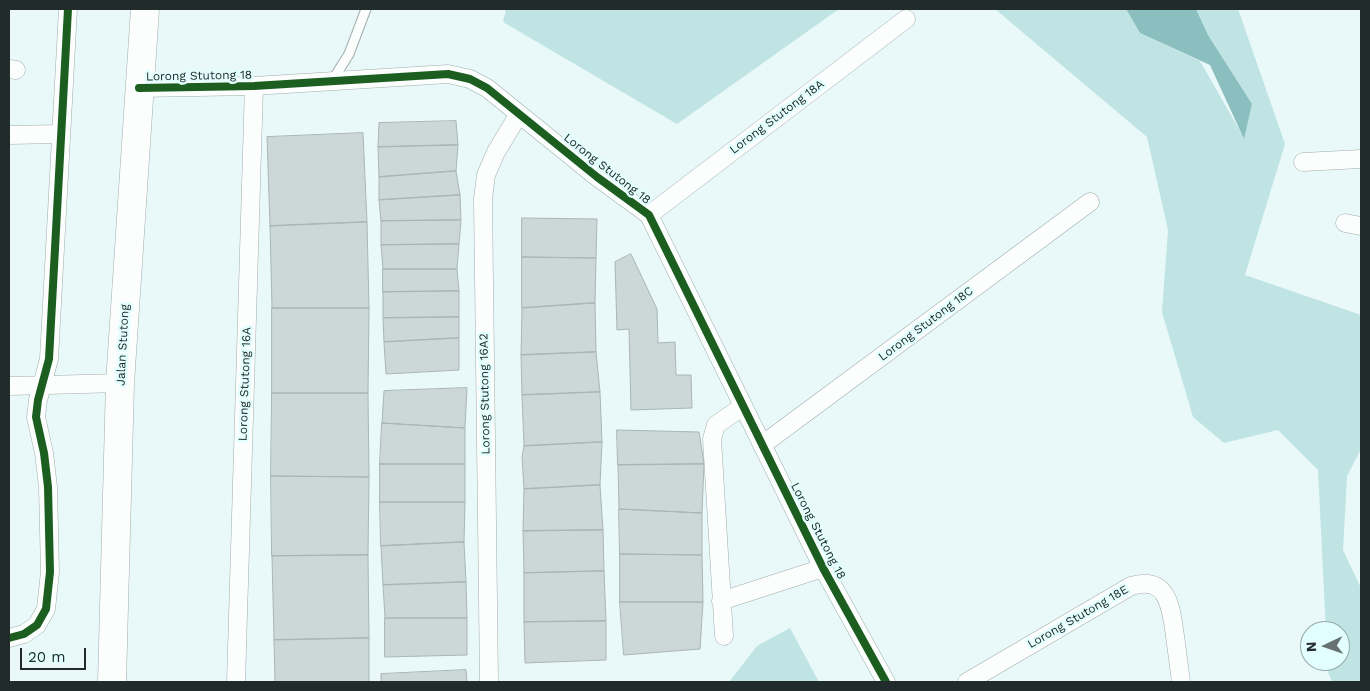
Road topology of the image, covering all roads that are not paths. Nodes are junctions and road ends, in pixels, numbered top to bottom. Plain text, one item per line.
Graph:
1 (68, 9) edge
2 (145, 9) edge
3 (366, 9) edge
4 (906, 19) dead end
5 (332, 81) junction
6 (254, 86) junction
7 (139, 88) junction
8 (519, 114) junction
9 (60, 134) junction
10 (9, 135) edge
11 (1361, 159) edge
12 (1303, 162) dead end
13 (1090, 202) dead end
14 (649, 215) junction
15 (120, 383) junction
16 (42, 385) junction
17 (9, 386) edge
18 (742, 407) junction
19 (762, 445) junction
20 (823, 568) junction
21 (721, 601) junction
22 (724, 636) dead end
23 (9, 638) edge
24 (112, 682) edge
25 (236, 682) edge
26 (489, 682) edge
27 (886, 682) edge
28 (967, 682) edge
29 (1181, 682) edge

1 - 9 street
2 - 7 main road, Jalan Stutong
3 - 5 lane
4 - 14 street, Lorong Stutong 18A
5 - 6 street, Lorong Stutong 18
5 - 8 street, Lorong Stutong 18
6 - 7 street, Lorong Stutong 18
6 - 25 street, Lorong Stutong 16A
7 - 15 main road, Jalan Stutong
8 - 14 street, Lorong Stutong 18
8 - 26 street, Lorong Stutong 16A2
9 - 10 street
9 - 16 street
11 - 12 street
13 - 19 street, Lorong Stutong 18C
14 - 18 street, Lorong Stutong 18
15 - 16 street
15 - 24 main road, Jalan Stutong
16 - 17 street
16 - 23 street
18 - 19 street, Lorong Stutong 18
18 - 21 street
19 - 20 street, Lorong Stutong 18
20 - 21 street
20 - 27 street, Lorong Stutong 18
21 - 22 street
28 - 29 street, Lorong Stutong 18E

